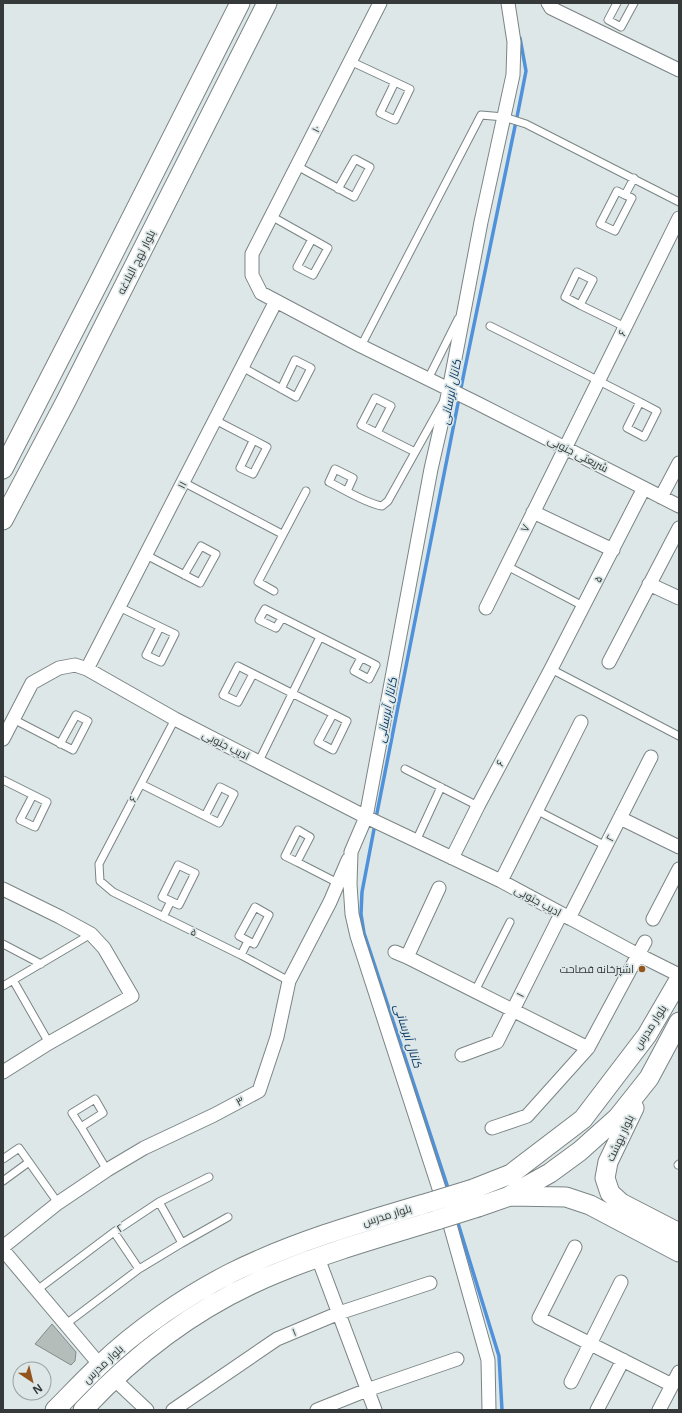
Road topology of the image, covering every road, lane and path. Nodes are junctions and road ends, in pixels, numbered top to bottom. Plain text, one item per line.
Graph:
1 (240, 3) edge
2 (267, 3) edge
3 (380, 3) edge
4 (508, 3) edge
5 (548, 3) edge
6 (617, 3) edge
7 (634, 3) edge
8 (612, 30) junction
9 (350, 61) junction
10 (679, 70) edge
11 (395, 82) junction
12 (507, 118) junction
13 (297, 166) junction
14 (634, 178) junction
15 (338, 189) junction
16 (625, 195) junction
17 (679, 202) edge
18 (271, 216) junction
19 (679, 218) edge
20 (312, 239) junction
21 (252, 254) joint
22 (276, 301) junction
23 (465, 305) junction
24 (580, 305) junction
25 (490, 326) dead end
26 (625, 327) junction
27 (361, 346) junction
28 (242, 367) junction
29 (428, 379) junction
30 (599, 381) junction
31 (281, 389) junction
32 (449, 390) junction
33 (640, 402) junction
34 (215, 420) junction
35 (377, 433) junction
36 (253, 441) junction
37 (566, 448) junction
38 (415, 452) junction
39 (679, 463) edge
40 (3, 469) edge
41 (183, 482) junction
42 (644, 488) junction
43 (306, 491) dead end
44 (347, 491) junction
45 (662, 497) junction
46 (679, 506) edge
47 (534, 512) junction
48 (3, 520) edge
49 (679, 528) edge
50 (282, 534) junction
51 (613, 550) junction
52 (146, 554) junction
53 (507, 566) junction
54 (184, 575) junction
55 (650, 584) junction
56 (274, 591) dead end
57 (679, 598) edge
58 (583, 606) junction
59 (119, 607) junction
60 (486, 608) dead end
61 (282, 618) dead end
62 (160, 627) junction
63 (320, 637) junction
64 (361, 658) dead end
65 (609, 662) dead end
66 (87, 669) junction
67 (551, 669) junction
68 (253, 674) junction
69 (292, 694) junction
70 (333, 714) junction
71 (13, 719) junction
72 (175, 719) junction
73 (581, 722) dead end
74 (679, 736) edge
75 (3, 739) edge
76 (60, 744) junction
77 (652, 757) dead end
78 (259, 761) junction
79 (406, 769) dead end
80 (3, 780) edge
81 (141, 784) junction
82 (442, 787) junction
83 (32, 794) junction
84 (478, 806) junction
85 (536, 810) junction
86 (205, 816) junction
87 (366, 817) junction
88 (620, 818) junction
89 (416, 841) junction
90 (606, 846) junction
91 (679, 847) edge
92 (351, 852) junction
93 (452, 858) junction
94 (297, 862) dead end
95 (679, 869) edge
96 (100, 881) joint
97 (501, 881) junction
98 (338, 883) junction
99 (439, 888) dead end
100 (3, 889) edge
101 (171, 901) junction
102 (565, 916) junction
103 (163, 917) junction
104 (653, 919) dead end
105 (510, 922) dead end
106 (91, 934) junction
107 (248, 941) junction
108 (644, 942) dead end
109 (3, 944) edge
110 (241, 955) junction
111 (41, 964) junction
112 (679, 975) edge
113 (13, 980) junction
114 (679, 980) edge
115 (289, 981) junction
116 (3, 986) edge
117 (475, 991) junction
118 (512, 1010) junction
119 (679, 1022) edge
120 (49, 1043) junction
121 (588, 1048) junction
122 (462, 1055) dead end
123 (3, 1072) edge
124 (649, 1078) junction
125 (81, 1127) dead end
126 (492, 1128) dead end
127 (3, 1159) edge
128 (29, 1162) junction
129 (107, 1170) junction
130 (209, 1177) dead end
131 (3, 1181) edge
132 (507, 1196) junction
133 (159, 1202) junction
134 (58, 1203) junction
135 (617, 1210) junction
136 (228, 1217) dead end
137 (114, 1232) junction
138 (679, 1232) edge
139 (182, 1243) junction
140 (3, 1247) edge
141 (575, 1248) dead end
142 (3, 1250) edge
143 (679, 1252) edge
144 (318, 1258) junction
145 (139, 1269) junction
146 (621, 1282) dead end
147 (430, 1283) dead end
148 (37, 1290) junction
149 (339, 1313) junction
150 (66, 1324) junction
151 (590, 1344) junction
152 (457, 1359) dead end
153 (623, 1360) junction
154 (100, 1364) junction
155 (679, 1372) edge
156 (114, 1379) junction
157 (571, 1382) dead end
158 (672, 1385) junction
159 (367, 1390) junction
160 (54, 1410) edge
161 (82, 1410) edge
162 (147, 1410) edge
163 (173, 1410) edge
164 (317, 1410) edge
165 (375, 1410) edge
166 (489, 1410) edge
167 (597, 1410) edge
168 (659, 1410) edge

1 - 40 street
2 - 48 street, بلوار نهج البلاغه
3 - 9 street, ۱۰
4 - 12 street, ۳
5 - 8 street
6 - 8 lane
7 - 8 lane
8 - 10 street
9 - 11 lane
9 - 13 street, ۱۰
11 - 11 lane
12 - 14 lane
12 - 23 street, ۳
12 - 27 lane
13 - 15 lane
13 - 18 street, ۱۰
14 - 16 lane
14 - 17 lane
15 - 15 lane
16 - 16 lane
18 - 20 lane
18 - 21 street, ۱۰
19 - 26 street, ۶
20 - 20 lane
21 - 22 street, شریعتی جنوبی
22 - 27 street, شریعتی جنوبی
22 - 28 street, ۱۱
23 - 29 lane
23 - 32 street, ۳
24 - 24 lane
24 - 26 lane
25 - 30 lane
26 - 30 street, ۶
27 - 29 street, شریعتی جنوبی
28 - 31 lane
28 - 34 street, ۱۱
29 - 32 street, شریعتی جنوبی
30 - 33 lane
30 - 37 street, ۶
31 - 31 lane
32 - 37 street, شریعتی جنوبی
32 - 38 lane
32 - 87 street, ۳
33 - 33 lane
34 - 36 lane
34 - 41 street, ۱۱
35 - 35 lane
35 - 38 lane
36 - 36 lane
37 - 42 street, شریعتی جنوبی
37 - 47 street, ۷
38 - 44 lane
39 - 45 street
41 - 50 lane
41 - 52 street, ۱۱
42 - 45 street, شریعتی جنوبی
42 - 51 street, ۵
43 - 50 lane
44 - 44 lane
45 - 46 street, شریعتی جنوبی
47 - 51 street
47 - 53 street, ۷
49 - 55 street
50 - 56 lane
51 - 58 street, ۵
52 - 54 lane
52 - 59 street, ۱۱
53 - 58 lane
53 - 60 street, ۷
54 - 54 lane
55 - 57 street
55 - 65 street
58 - 67 street, ۵
59 - 62 lane
59 - 66 street, ۱۱
61 - 63 lane
62 - 62 lane
63 - 64 lane
63 - 69 lane
66 - 71 street
66 - 72 street, ادیب جنوبی
67 - 74 lane
67 - 84 street, ۶
68 - 68 lane
68 - 69 lane
69 - 70 lane
69 - 78 lane
70 - 70 lane
71 - 75 street
71 - 76 lane
72 - 78 street, ادیب جنوبی
72 - 81 lane, ۶
73 - 85 street
76 - 76 lane
77 - 88 street, ۲
78 - 87 street, ادیب جنوبی
79 - 82 lane
80 - 83 lane
81 - 86 lane
81 - 96 lane, ۶
82 - 84 lane
82 - 89 lane
83 - 83 lane
84 - 93 street, ۶
85 - 90 lane
85 - 97 street
86 - 86 lane
87 - 89 street, ادیب جنوبی
87 - 92 street, ۳
88 - 90 street, ۲
88 - 91 street
89 - 93 street, ادیب جنوبی
90 - 102 street, ۲
92 - 98 street, ۳
92 - 166 street
93 - 97 street, ادیب جنوبی
94 - 98 lane
95 - 104 street
96 - 103 lane, ۵
97 - 102 street, ادیب جنوبی
98 - 115 street, ۳
99 - 117 street
100 - 106 street
101 - 101 lane
101 - 103 lane
102 - 112 street, ادیب جنوبی
102 - 118 street, ۱
103 - 110 lane, ۵
105 - 117 lane
106 - 111 lane
106 - 120 street
107 - 107 lane
107 - 110 lane
108 - 121 street
109 - 111 lane
110 - 115 lane, ۵
111 - 113 lane
113 - 116 lane
113 - 120 lane
114 - 154 street, بلوار مدرس, bridge
115 - 129 street, ۳
117 - 118 street
118 - 121 street
118 - 122 street, ۱
119 - 124 street, بلوار مدرس
120 - 123 street
121 - 126 street
124 - 132 street, بلوار مدرس
124 - 135 street, بلوار بهشت
125 - 129 lane
127 - 128 lane
128 - 131 lane
128 - 134 lane
129 - 134 street, ۳
130 - 133 lane, ۲
132 - 135 street, بلوار بهشت
132 - 144 street, بلوار مدرس, bridge
133 - 137 lane, ۲
133 - 139 lane
134 - 140 street, ۳
135 - 138 street, بلوار بهشت
135 - 143 street, بلوار بهشت
136 - 139 lane
137 - 145 lane
137 - 148 lane, ۲
139 - 145 lane
141 - 151 street
142 - 148 street
144 - 149 street
144 - 156 street, بلوار مدرس
145 - 150 lane
146 - 151 street
147 - 149 street, ۱
148 - 150 street
149 - 159 street
149 - 163 street, ۱
150 - 154 street
151 - 153 street
151 - 157 street
152 - 159 street
153 - 158 street
153 - 167 street
154 - 156 street
154 - 160 street, بلوار مدرس
155 - 158 street
156 - 161 street, بلوار مدرس
156 - 162 street
158 - 168 street
159 - 164 street
159 - 165 street

